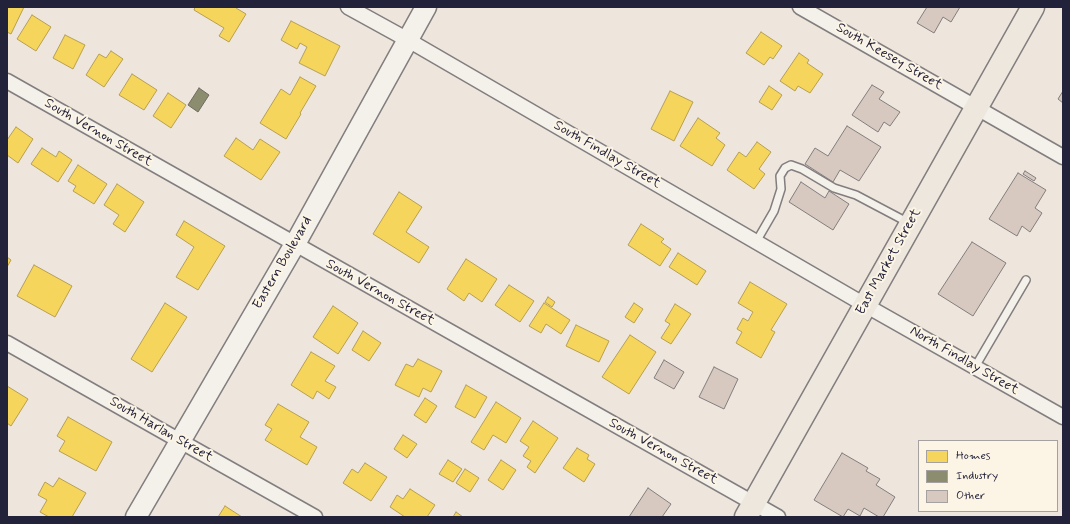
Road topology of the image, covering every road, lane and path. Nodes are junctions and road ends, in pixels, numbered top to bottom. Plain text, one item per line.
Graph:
1 (348, 7) edge
2 (426, 7) edge
3 (800, 7) edge
4 (1033, 7) edge
5 (408, 40) junction
6 (7, 81) edge
7 (977, 107) junction
8 (1063, 157) edge
9 (910, 224) junction
10 (756, 242) junction
11 (295, 244) junction
12 (1026, 280) dead end
13 (865, 305) junction
14 (7, 343) edge
15 (975, 367) junction
16 (1063, 417) edge
17 (180, 442) junction
18 (750, 510) edge
19 (136, 517) edge
20 (315, 517) edge
21 (778, 517) edge

1 - 5 street, South Findlay Street
2 - 5 street, Eastern Boulevard
3 - 7 street, South Keesey Street
4 - 7 main road, East Market Street
5 - 10 street, South Findlay Street
5 - 11 street, Eastern Boulevard
6 - 11 street, South Vernon Street
7 - 8 street, South Keesey Street
7 - 9 main road, East Market Street
9 - 10 lane
9 - 13 main road, East Market Street
10 - 13 street, South Findlay Street
11 - 17 street, Eastern Boulevard
11 - 18 street, South Vernon Street
12 - 15 lane
13 - 15 street, North Findlay Street
13 - 18 main road, East Market Street
14 - 17 street, South Harlan Street
15 - 16 street, North Findlay Street
17 - 19 street, Eastern Boulevard
17 - 20 street, South Harlan Street
18 - 21 street, South Vernon Street

